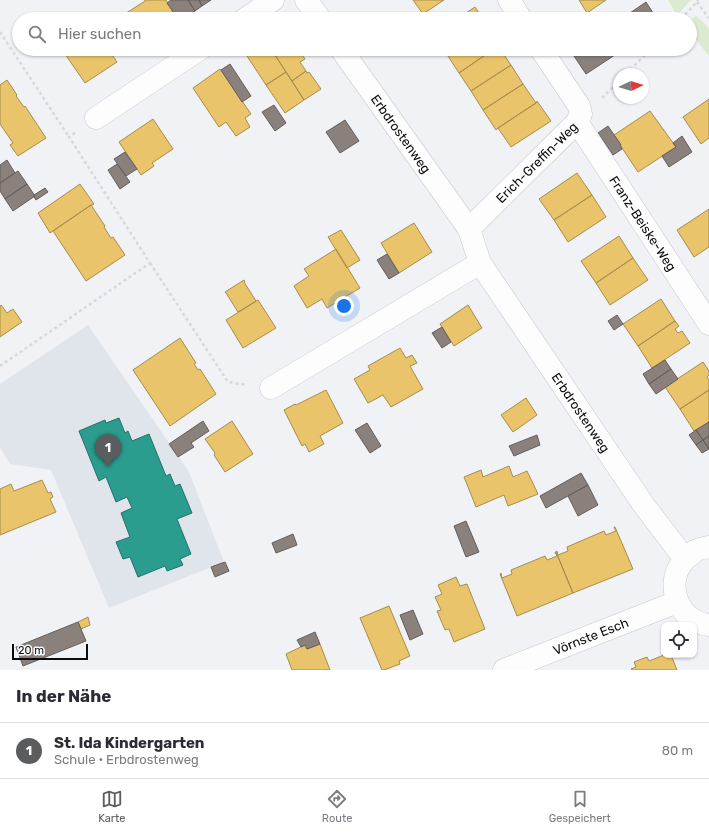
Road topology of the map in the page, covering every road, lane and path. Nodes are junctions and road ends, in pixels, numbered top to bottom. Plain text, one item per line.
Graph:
1 (273, 0) edge
2 (306, 0) edge
3 (509, 0) edge
4 (698, 1) edge
5 (255, 12) edge
6 (315, 12) edge
7 (517, 12) edge
8 (688, 12) edge
9 (709, 18) edge
10 (0, 32) edge
11 (12, 50) edge
12 (16, 56) edge
13 (189, 56) edge
14 (346, 56) edge
15 (546, 56) edge
16 (644, 56) edge
17 (632, 68) edge
18 (96, 118) joint
19 (577, 122) junction
20 (69, 137) junction
21 (469, 229) junction
22 (150, 263) junction
23 (480, 263) junction
24 (709, 324) edge
25 (0, 366) edge
26 (271, 388) joint
27 (709, 547) edge
28 (685, 559) junction
29 (677, 602) junction
30 (709, 625) edge
31 (504, 670) edge

1 - 5 street
2 - 6 street
3 - 7 street
4 - 8 path
4 - 9 path
10 - 11 path
12 - 20 path
13 - 18 street
14 - 21 street, Erbdrostenweg
15 - 19 street, Erich-Greffin-Weg
16 - 17 path
18 - 20 path
19 - 21 street, Erich-Greffin-Weg
19 - 24 street, Franz-Beiske-Weg
20 - 22 path
21 - 23 street, Erbdrostenweg
22 - 25 path
22 - 26 path
23 - 26 street
23 - 28 street, Erbdrostenweg
27 - 28 street
28 - 29 street
29 - 30 street
29 - 31 street, Vörnste Esch

